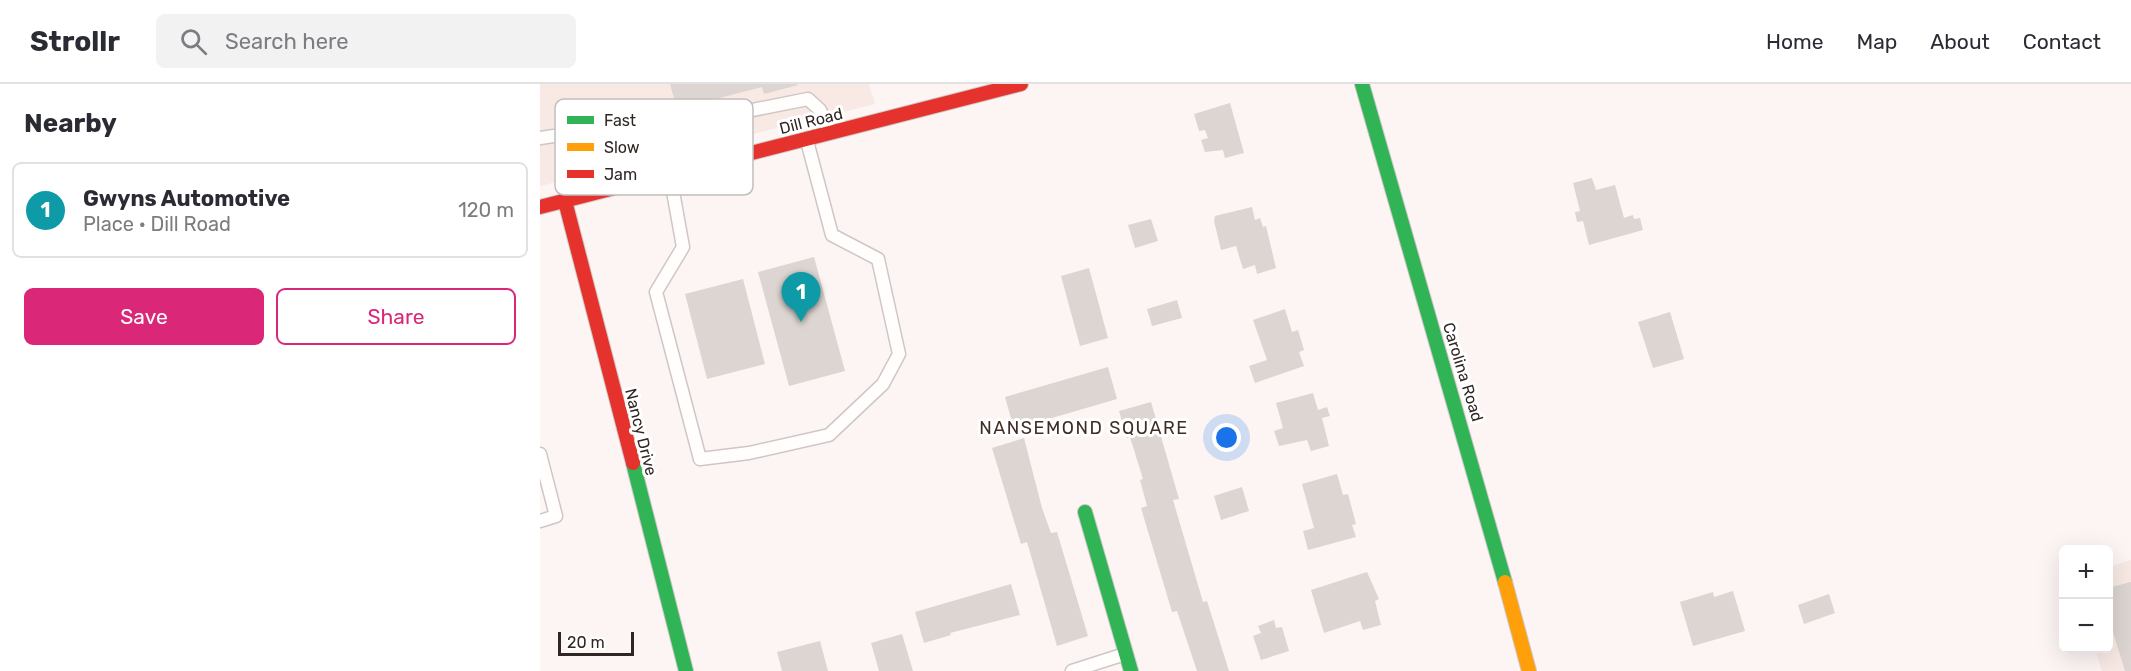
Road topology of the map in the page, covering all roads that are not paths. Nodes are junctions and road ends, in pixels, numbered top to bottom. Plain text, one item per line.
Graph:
1 (1021, 84) edge
2 (1362, 84) edge
3 (753, 110) edge
4 (831, 133) junction
5 (555, 136) edge
6 (540, 138) edge
7 (807, 139) junction
8 (753, 153) edge
9 (588, 195) edge
10 (674, 195) edge
11 (565, 201) junction
12 (540, 207) edge
13 (540, 454) edge
14 (1085, 512) dead end
15 (540, 521) edge
16 (1126, 653) junction
17 (686, 671) edge
18 (1071, 671) edge
19 (1131, 671) edge
20 (1529, 671) edge

1 - 4 street, Dill Road
2 - 20 street, Carolina Road
3 - 4 lane
4 - 7 street, Dill Road
5 - 6 lane
7 - 8 street, Dill Road
7 - 10 lane
9 - 11 street, Dill Road
11 - 12 street, Dill Road
11 - 17 street, Nancy Drive
13 - 15 lane
14 - 16 street
16 - 18 lane
16 - 19 street

